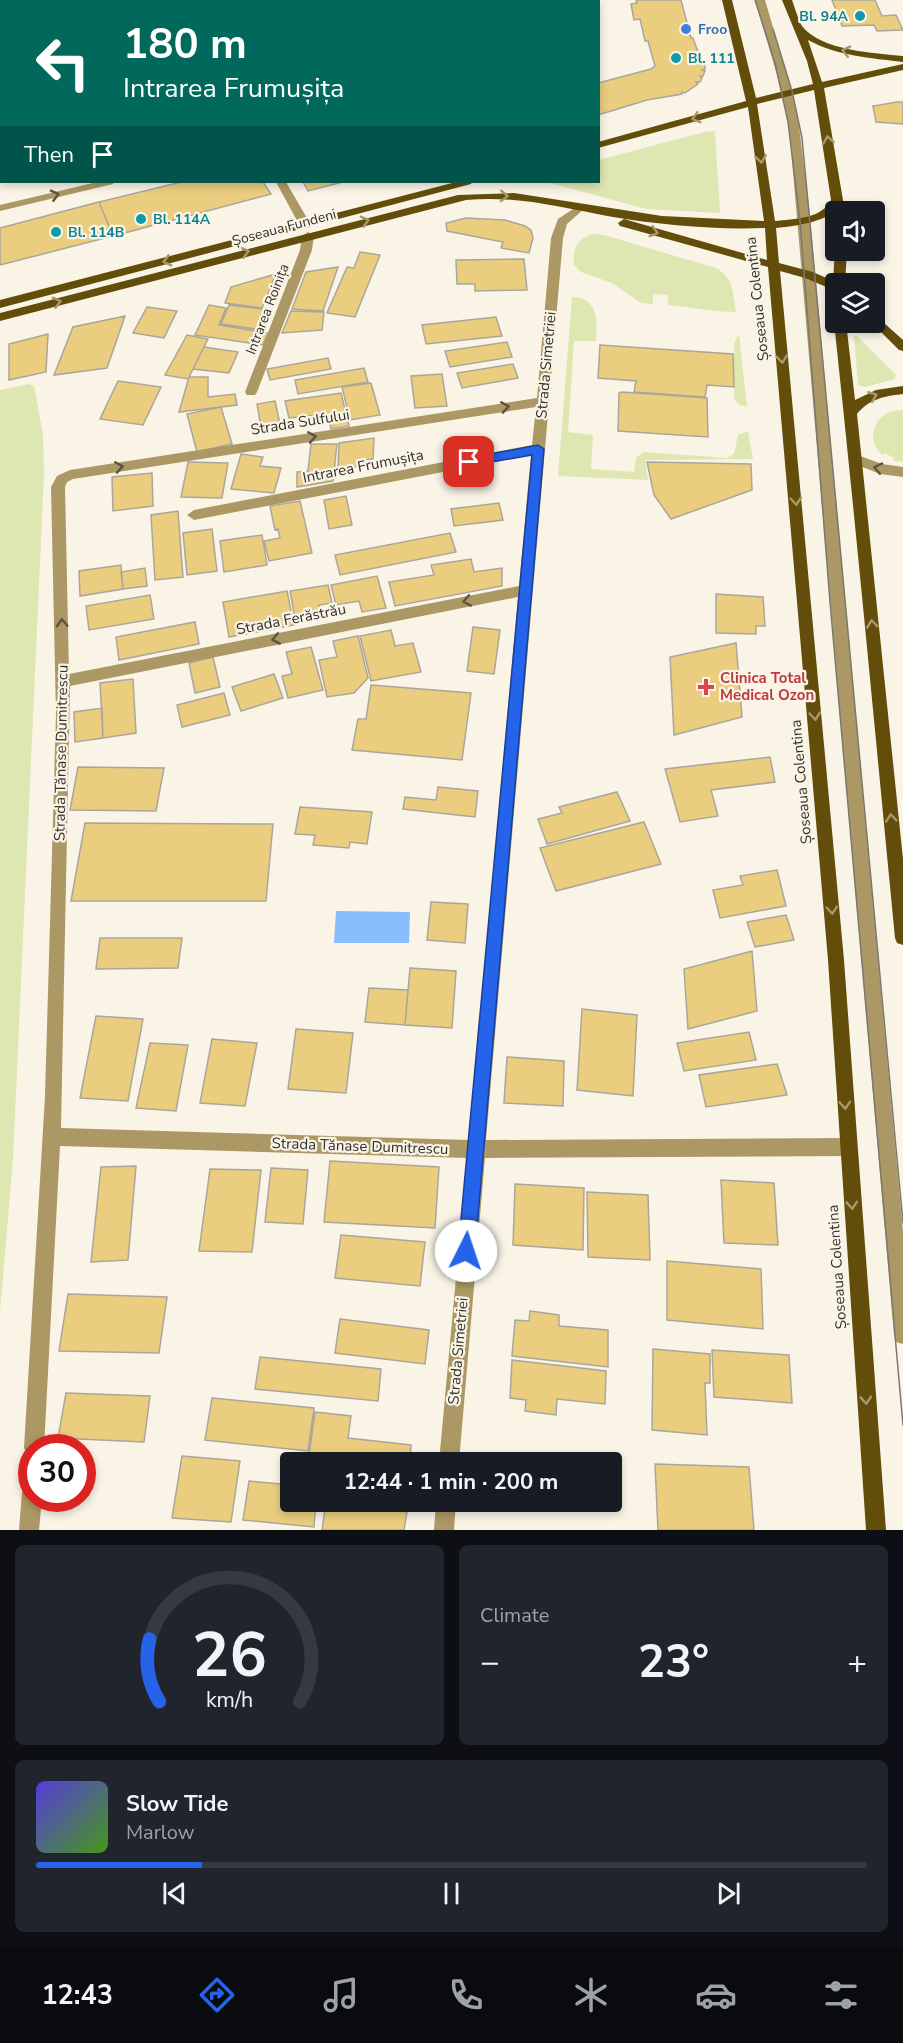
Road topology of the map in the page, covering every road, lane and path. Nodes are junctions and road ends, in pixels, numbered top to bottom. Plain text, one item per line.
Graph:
1 (727, 0) edge
2 (760, 0) edge
3 (787, 0) edge
4 (796, 25) junction
5 (903, 59) edge
6 (903, 67) edge
7 (818, 85) junction
8 (787, 92) junction
9 (752, 102) junction
10 (600, 144) edge
11 (106, 183) edge
12 (282, 183) edge
13 (464, 183) edge
14 (529, 186) dead end
15 (837, 196) junction
16 (546, 200) junction
17 (838, 201) edge
18 (0, 208) edge
19 (579, 208) junction
20 (805, 220) junction
21 (769, 224) junction
22 (307, 230) junction
23 (773, 264) junction
24 (809, 274) junction
25 (825, 282) edge
26 (0, 304) edge
27 (0, 317) edge
28 (885, 329) edge
29 (841, 333) edge
30 (903, 347) edge
31 (903, 390) edge
32 (251, 392) dead end
33 (543, 401) junction
34 (849, 415) junction
35 (538, 449) junction
36 (855, 459) junction
37 (903, 472) edge
38 (62, 479) joint
39 (194, 515) dead end
40 (525, 590) junction
41 (63, 681) junction
42 (903, 938) edge
43 (53, 1137) junction
44 (848, 1147) junction
45 (475, 1149) junction
46 (903, 1335) edge
47 (35, 1434) edge
48 (450, 1452) edge
49 (30, 1512) edge
50 (445, 1512) edge
51 (29, 1530) edge
52 (444, 1530) edge
53 (876, 1530) edge

1 - 9 main road, Șoseaua Colentina
2 - 8 street
3 - 4 main road
5 -> 4 main road
4 - 7 main road
6 - 7 main road
7 - 8 main road
15 -> 7 main road
8 - 9 main road
8 - 20 street
9 -> 10 main road
9 -> 21 main road, Șoseaua Colentina
18 -> 11 street
12 - 22 street
13 - 22 main road, Șoseaua Fundeni
14 - 16 main road
15 - 17 main road
15 - 20 main road, Șoseaua Fundeni
16 - 19 main road, Șoseaua Fundeni
22 -> 16 main road, Șoseaua Fundeni
19 - 21 main road, Șoseaua Fundeni
19 -> 23 main road, Șoseaua Fundeni
19 - 33 street, Strada Simetriei
20 - 21 main road, Șoseaua Fundeni
20 - 24 street
21 - 23 main road, Șoseaua Colentina
22 -> 26 main road, Șoseaua Fundeni
27 -> 22 main road, Șoseaua Fundeni
22 - 32 street, Intrarea Roinița
23 - 24 main road, Șoseaua Fundeni
23 -> 44 main road, Șoseaua Colentina
24 - 25 main road, Șoseaua Fundeni
24 - 46 street
28 - 30 main road
29 - 34 main road
34 -> 31 main road
33 - 35 street, Strada Simetriei
38 -> 33 street, Strada Sulfului
34 - 36 main road
35 - 39 street, Intrarea Frumușița
35 - 40 street, Strada Simetriei
37 -> 36 street
42 -> 36 main road
41 -> 38 street, Strada Tănase Dumitrescu
40 -> 41 street, Strada Ferăstrău
40 - 45 street, Strada Simetriei
41 - 43 street, Strada Tănase Dumitrescu
43 - 45 street, Strada Tănase Dumitrescu
43 - 47 street, Strada Tănase Dumitrescu
44 - 45 street, Strada Tănase Dumitrescu
44 -> 53 main road, Șoseaua Colentina
45 - 48 street, Strada Simetriei
49 - 51 street
50 - 52 street

